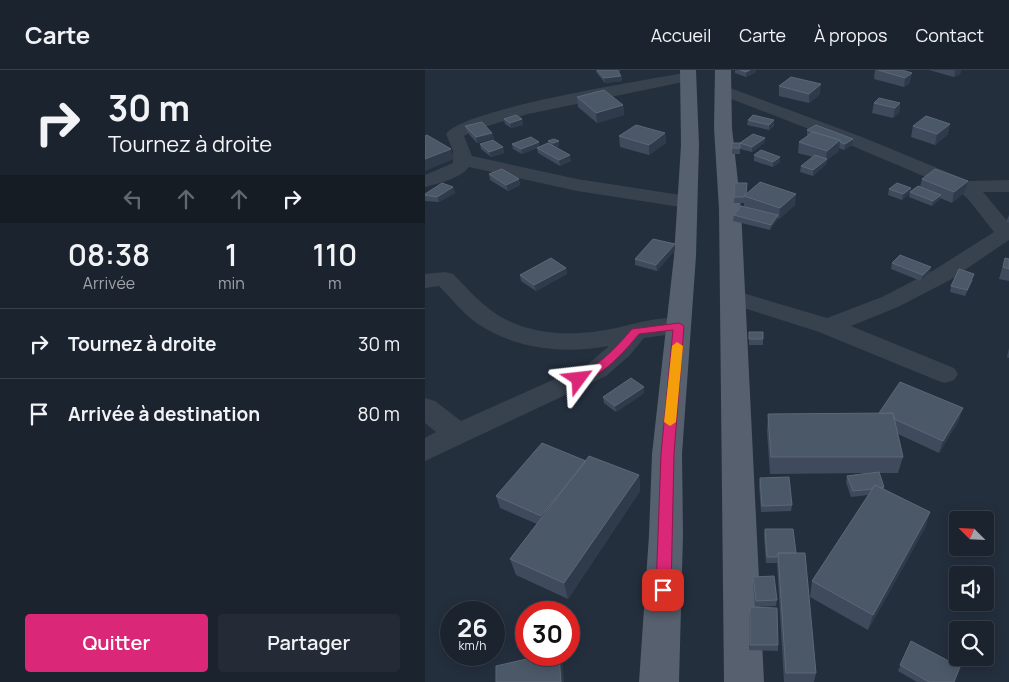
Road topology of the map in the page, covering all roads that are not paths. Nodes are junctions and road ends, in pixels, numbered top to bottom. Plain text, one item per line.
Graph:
1 (688, 74) edge
2 (722, 80) edge
3 (463, 160) junction
4 (425, 181) edge
5 (1009, 186) edge
6 (966, 187) junction
7 (687, 202) junction
8 (1007, 233) edge
9 (425, 266) edge
10 (435, 280) edge
11 (733, 297) junction
12 (679, 326) junction
13 (828, 326) junction
14 (636, 331) junction
15 (945, 374) dead end
16 (425, 408) edge
17 (457, 434) junction
18 (425, 450) edge
19 (659, 682) edge
20 (744, 682) edge

1 - 3 street
1 - 7 main road
2 - 6 street
2 - 11 main road
3 - 4 street
3 - 7 street
5 - 6 street
6 - 8 street
7 - 12 main road
8 - 13 street
9 - 10 street
10 - 14 street
11 - 13 street
11 - 20 main road
12 - 14 street
12 - 19 main road
13 - 15 street
14 - 17 street
16 - 17 street
17 - 18 street

